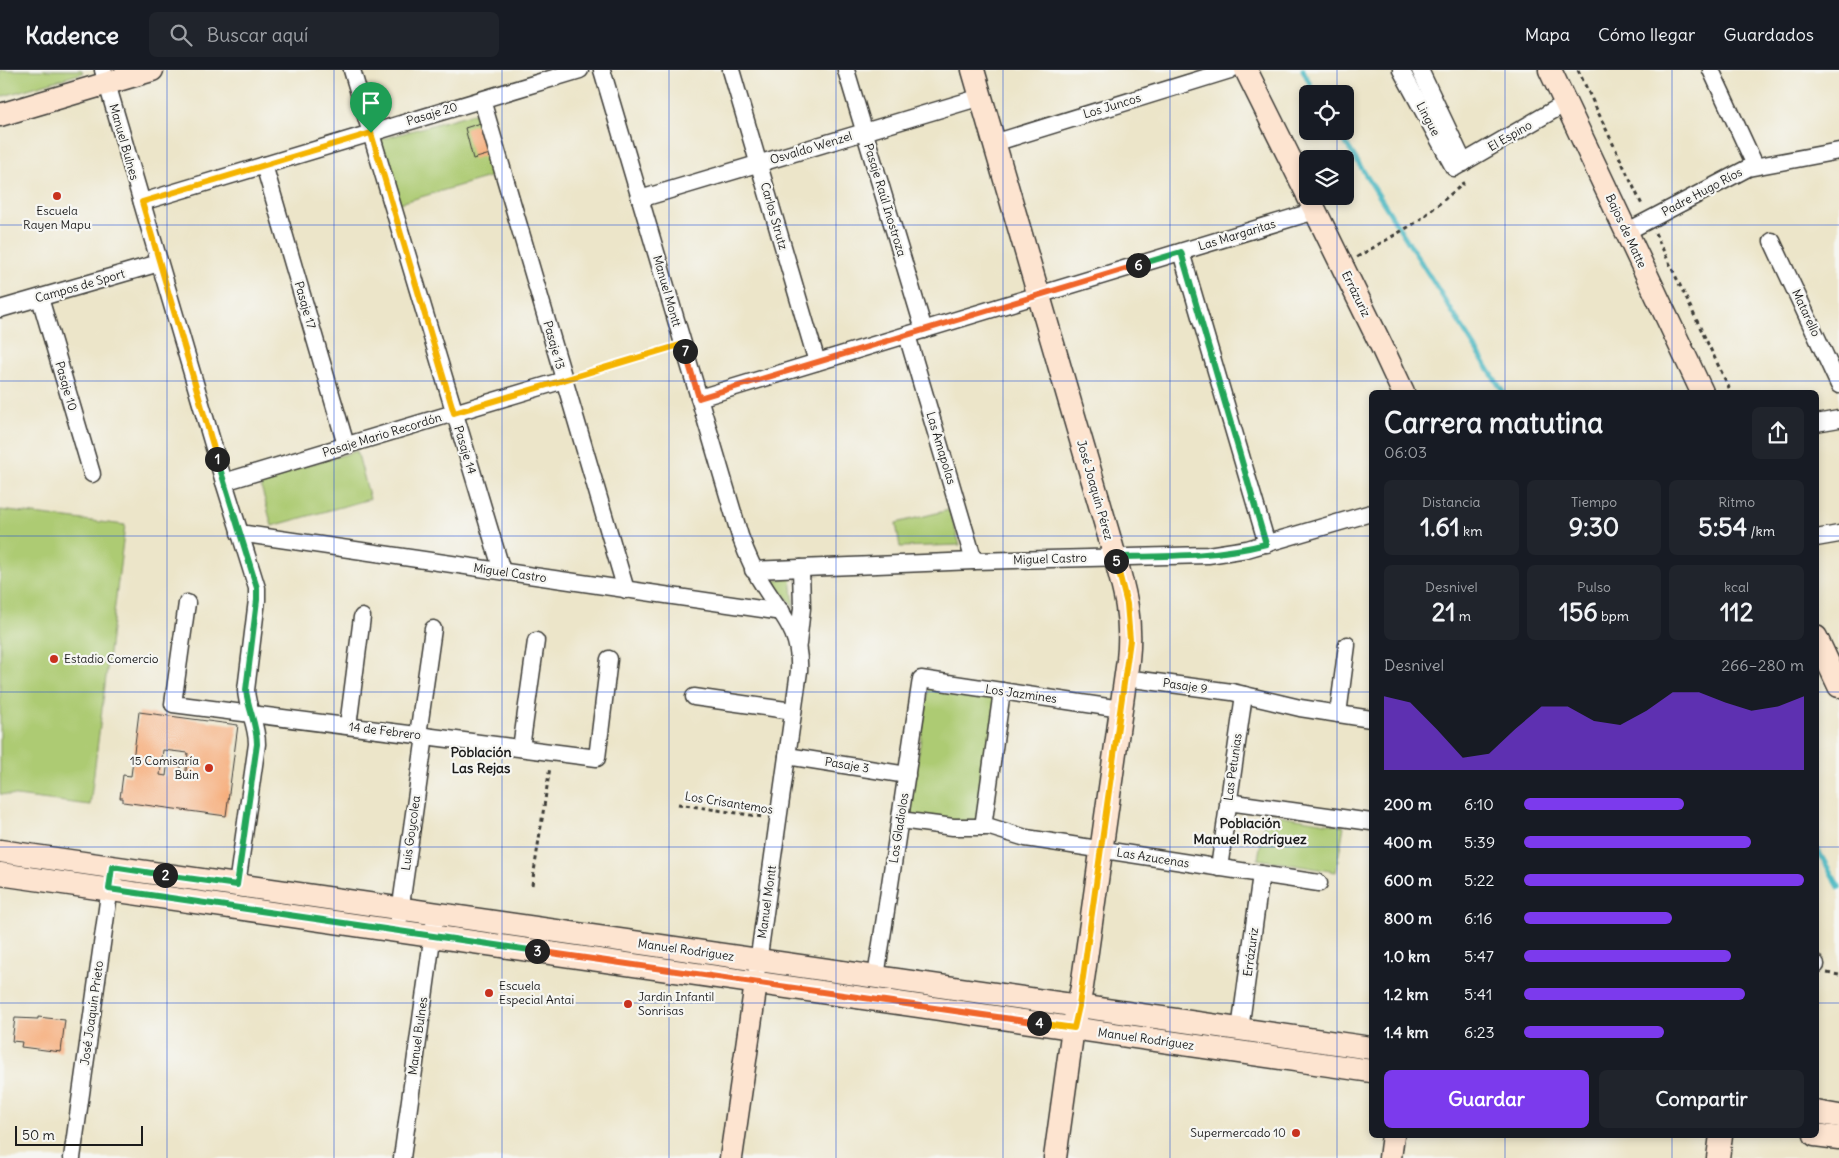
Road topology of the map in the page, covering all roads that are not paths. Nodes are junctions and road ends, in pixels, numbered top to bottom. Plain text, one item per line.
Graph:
1 (152, 70) edge
2 (352, 70) edge
3 (580, 70) edge
4 (602, 70) edge
5 (731, 70) edge
6 (846, 70) edge
7 (973, 70) edge
8 (1230, 70) edge
9 (1246, 70) edge
10 (1401, 70) edge
11 (1420, 70) edge
12 (1550, 70) edge
13 (1711, 70) edge
14 (105, 77) edge
15 (981, 97) junction
16 (482, 100) junction
17 (1566, 104) junction
18 (0, 115) edge
19 (864, 132) junction
20 (371, 133) junction
21 (994, 143) junction
22 (1839, 151) edge
23 (758, 164) junction
24 (264, 165) junction
25 (1755, 165) junction
26 (1459, 166) junction
27 (1299, 178) edge
28 (640, 199) junction
29 (142, 202) junction
30 (1300, 205) edge
31 (1312, 205) edge
32 (1626, 232) junction
33 (1772, 241) dead end
34 (1181, 252) junction
35 (160, 262) junction
36 (1038, 295) junction
37 (40, 298) junction
38 (0, 309) edge
39 (924, 330) junction
40 (907, 335) junction
41 (817, 362) junction
42 (564, 380) junction
43 (1839, 385) edge
44 (1401, 390) edge
45 (1701, 390) edge
46 (699, 398) junction
47 (454, 413) junction
48 (1839, 418) edge
49 (1819, 421) edge
50 (346, 446) junction
51 (92, 474) dead end
52 (224, 482) junction
53 (1369, 514) edge
54 (239, 533) junction
55 (1839, 534) edge
56 (1819, 537) edge
57 (1266, 544) junction
58 (1115, 557) junction
59 (974, 561) junction
60 (801, 568) junction
61 (753, 570) junction
62 (502, 571) junction
63 (626, 590) junction
64 (187, 602) dead end
65 (782, 612) junction
66 (362, 617) dead end
67 (433, 629) dead end
68 (536, 641) dead end
69 (1819, 644) edge
70 (1348, 645) dead end
71 (798, 646) junction
72 (609, 658) dead end
73 (1125, 678) junction
74 (921, 679) joint
75 (1839, 686) edge
76 (1002, 691) junction
77 (1244, 695) junction
78 (694, 697) dead end
79 (1121, 709) junction
80 (793, 711) junction
81 (252, 714) junction
82 (1338, 714) junction
83 (1369, 719) edge
84 (348, 726) junction
85 (422, 736) junction
86 (520, 748) junction
87 (787, 756) junction
88 (907, 774) junction
89 (1228, 802) junction
90 (900, 820) junction
91 (1369, 822) edge
92 (983, 827) junction
93 (1102, 850) junction
94 (0, 851) edge
95 (112, 867) junction
96 (1219, 868) junction
97 (0, 874) edge
98 (1261, 874) junction
99 (1319, 883) dead end
100 (237, 885) junction
101 (109, 889) junction
102 (400, 909) junction
103 (436, 914) junction
104 (397, 931) junction
105 (432, 936) junction
106 (759, 960) junction
107 (876, 977) junction
108 (756, 982) junction
109 (1079, 1006) junction
110 (1074, 1028) junction
111 (1240, 1030) junction
112 (1369, 1048) edge
113 (1369, 1071) edge
114 (1819, 1113) edge
115 (1839, 1116) edge
116 (1819, 1136) edge
117 (1393, 1138) edge
118 (1721, 1138) edge
119 (1839, 1138) edge
120 (72, 1158) edge
121 (402, 1158) edge
122 (731, 1158) edge
123 (1055, 1158) edge
124 (1390, 1158) edge
125 (1718, 1158) edge

1 - 14 main road
2 - 20 street, Pasaje 14
3 - 16 street, Pasaje 20
4 - 28 street, Manuel Montt
5 - 23 street, Carlos Strutz
6 - 19 street, Pasaje Raúl Inostroza
7 - 15 main road, José Joaquín Pérez
8 - 21 street, Los Juncos
9 - 27 main road, Errázuriz
10 - 26 street, Lingue
11 - 26 street, Lingue
12 - 17 main road, Bajos de Matte
13 - 25 street
14 - 18 main road
14 - 29 street, Manuel Bulnes
15 - 19 street, Osvaldo Wenzel
15 - 21 main road, José Joaquín Pérez
16 - 20 street, Pasaje 20
16 - 42 street, Pasaje 13
17 - 26 street, El Espino
17 - 32 main road, Bajos de Matte
19 - 23 street, Osvaldo Wenzel
19 - 39 street, Pasaje Raúl Inostroza
20 - 24 street, Pasaje 20
20 - 47 street, Pasaje 14
21 - 36 main road, José Joaquín Pérez
22 - 25 street, Padre Hugo Ríos
23 - 28 street, Osvaldo Wenzel
23 - 41 street, Carlos Strutz
24 - 29 street, Pasaje 20
24 - 50 street, Pasaje 17
25 - 32 street, Padre Hugo Ríos
28 - 46 street, Manuel Montt
29 - 35 street, Manuel Bulnes
30 - 34 street, Las Margaritas
31 - 44 main road, Errázuriz
32 - 45 main road, Bajos de Matte
33 - 43 street, Matarello
34 - 36 street, Las Margaritas
34 - 57 street
35 - 37 street, Campos de Sport
35 - 52 street, Manuel Bulnes
36 - 39 street, Las Margaritas
36 - 58 main road, José Joaquín Pérez
37 - 38 street, Campos de Sport
37 - 51 street, Pasaje 10
39 - 40 street, Las Margaritas
40 - 41 street, Las Margaritas
40 - 59 street, Las Amapolas
41 - 46 street, Las Margaritas
42 - 47 street, Pasaje Mario Recordón
42 - 63 street, Pasaje 13
46 - 61 street, Manuel Montt
47 - 50 street, Pasaje Mario Recordón
47 - 62 street, Pasaje 14
48 - 49 street
50 - 52 street, Pasaje Mario Recordón
52 - 54 street, Manuel Bulnes
53 - 57 street, Miguel Castro
54 - 62 street, Miguel Castro
54 - 81 street, Manuel Bulnes
55 - 56 street
57 - 58 street, Miguel Castro
58 - 59 street, Miguel Castro
58 - 73 main road, José Joaquín Pérez
59 - 60 street, Miguel Castro
60 - 61 street, Miguel Castro
60 - 71 street, Manuel Montt
61 - 65 street, Manuel Montt
62 - 63 street, Miguel Castro
63 - 65 street, Miguel Castro
64 - 81 street, 14 de Febrero
65 - 71 street, Manuel Montt
66 - 84 street
67 - 85 street, Luis Goycolea
68 - 86 street
69 - 75 main road
70 - 82 street
71 - 80 street, Manuel Montt
72 - 86 street, 14 de Febrero
73 - 77 street, Pasaje 9
73 - 79 main road, José Joaquín Pérez
74 - 76 street, Los Jazmines
74 - 88 street, Los Gladiolos
76 - 79 street, Los Jazmines
76 - 92 street
77 - 82 street, Pasaje 9
77 - 89 street, Las Petunias
78 - 80 street
79 - 93 main road, José Joaquín Pérez
80 - 87 street, Manuel Montt
81 - 84 street, 14 de Febrero
81 - 100 street, Manuel Bulnes
82 - 83 street, Pasaje 9
84 - 85 street, 14 de Febrero
85 - 86 street, 14 de Febrero
85 - 102 street, Luis Goycolea
87 - 88 street, Pasaje 3
87 - 106 street, Manuel Montt
88 - 90 street, Los Gladiolos
89 - 91 street
89 - 96 street, Las Petunias
90 - 92 street, Las Azucenas
90 - 107 street, Los Gladiolos
92 - 93 street, Las Azucenas
93 - 96 street, Las Azucenas
93 - 109 main road, José Joaquín Pérez
94 - 95 main road, Manuel Rodríguez
95 - 100 main road, Manuel Rodríguez
95 - 101 street, José Joaquín Prieto
96 - 98 street, Las Azucenas
97 - 101 main road, Manuel Rodríguez
98 - 99 street, Las Azucenas
98 - 111 street, Errázuriz
100 - 102 main road, Manuel Rodríguez
101 - 104 main road, Manuel Rodríguez
101 - 120 street, José Joaquín Prieto
102 - 103 main road, Manuel Rodríguez
102 - 104 street, Luis Goycolea
103 - 105 street, Manuel Bulnes
103 - 106 main road, Manuel Rodríguez
104 - 105 main road, Manuel Rodríguez
105 - 108 main road, Manuel Rodríguez
105 - 121 street, Manuel Bulnes
106 - 107 main road, Manuel Rodríguez
106 - 108 street, Manuel Montt
107 - 109 main road, Manuel Rodríguez
108 - 110 main road, Manuel Rodríguez
108 - 122 main road, Manuel Montt
109 - 110 main road, José Joaquín Pérez
109 - 111 main road, Manuel Rodríguez
110 - 113 main road, Manuel Rodríguez
110 - 123 main road, José Joaquín Pérez
111 - 112 main road, Manuel Rodríguez
114 - 115 main road
116 - 119 main road
117 - 124 main road
118 - 125 main road

